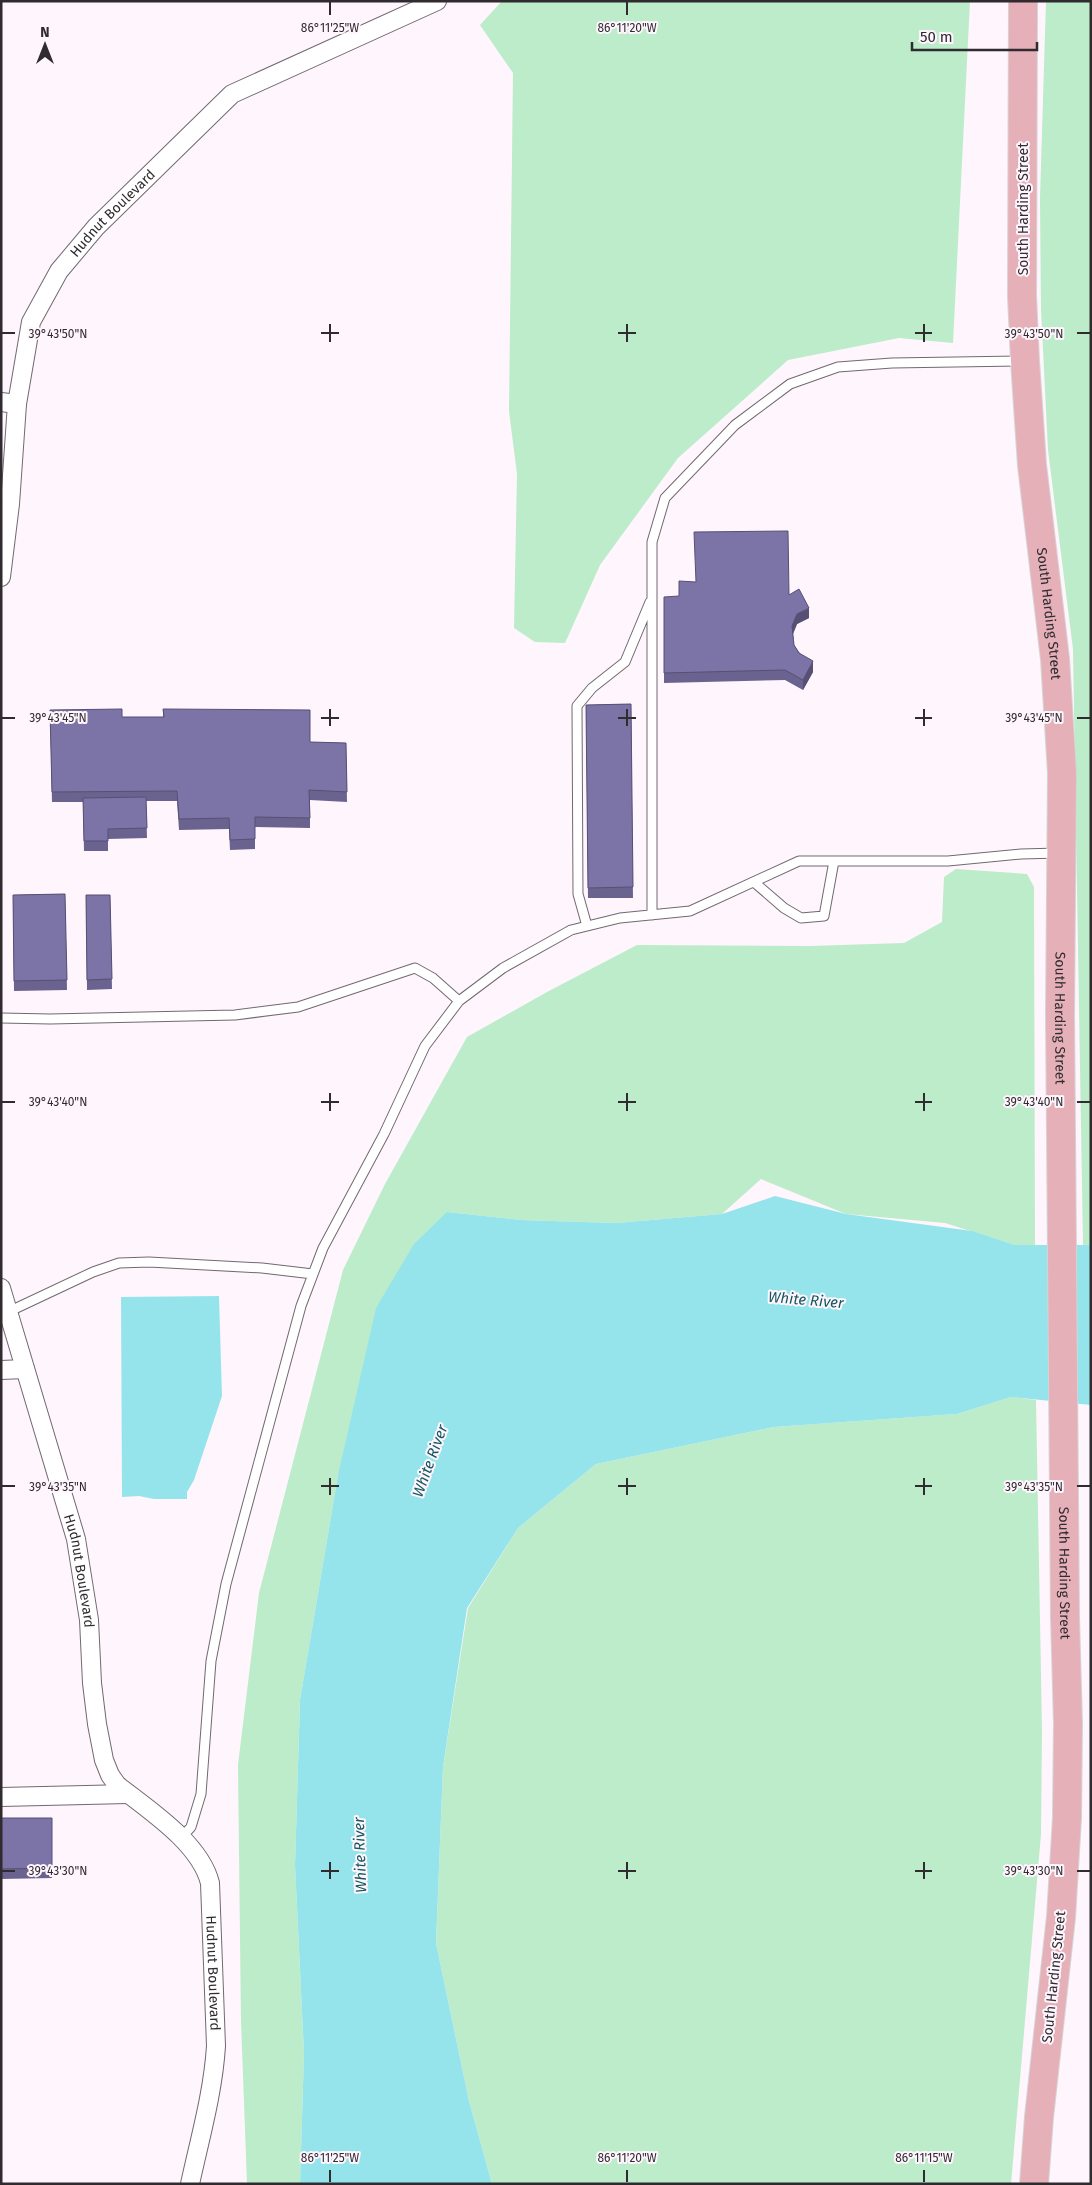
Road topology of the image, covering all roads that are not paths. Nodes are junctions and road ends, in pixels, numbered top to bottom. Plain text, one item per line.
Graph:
1 (436, 1) edge
2 (1023, 1) edge
3 (1025, 361) junction
4 (9, 403) edge
5 (1, 577) edge
6 (652, 598) junction
7 (1062, 853) junction
8 (834, 860) junction
9 (754, 882) junction
10 (652, 915) junction
11 (586, 926) junction
12 (459, 1001) junction
13 (1, 1018) edge
14 (313, 1274) junction
15 (1, 1288) edge
16 (8, 1312) junction
17 (1, 1370) edge
18 (24, 1370) junction
19 (128, 1794) junction
20 (1, 1797) edge
21 (181, 1838) junction
22 (190, 2184) edge
23 (1034, 2184) edge

1 - 4 street, Hudnut Boulevard
2 - 3 main road, South Harding Street
3 - 6 lane
3 - 7 main road, South Harding Street
4 - 5 street, Hudnut Boulevard
6 - 10 lane
6 - 11 lane
7 - 8 lane
7 - 23 main road, South Harding Street
8 - 9 lane
8 - 9 lane
9 - 10 lane
10 - 11 lane
11 - 12 lane
12 - 13 lane
12 - 14 lane
14 - 16 lane
14 - 21 lane
15 - 16 street, Hudnut Boulevard
16 - 18 street, Hudnut Boulevard
17 - 18 street
18 - 19 street, Hudnut Boulevard
19 - 20 street
19 - 21 street, Hudnut Boulevard
21 - 22 street, Hudnut Boulevard

